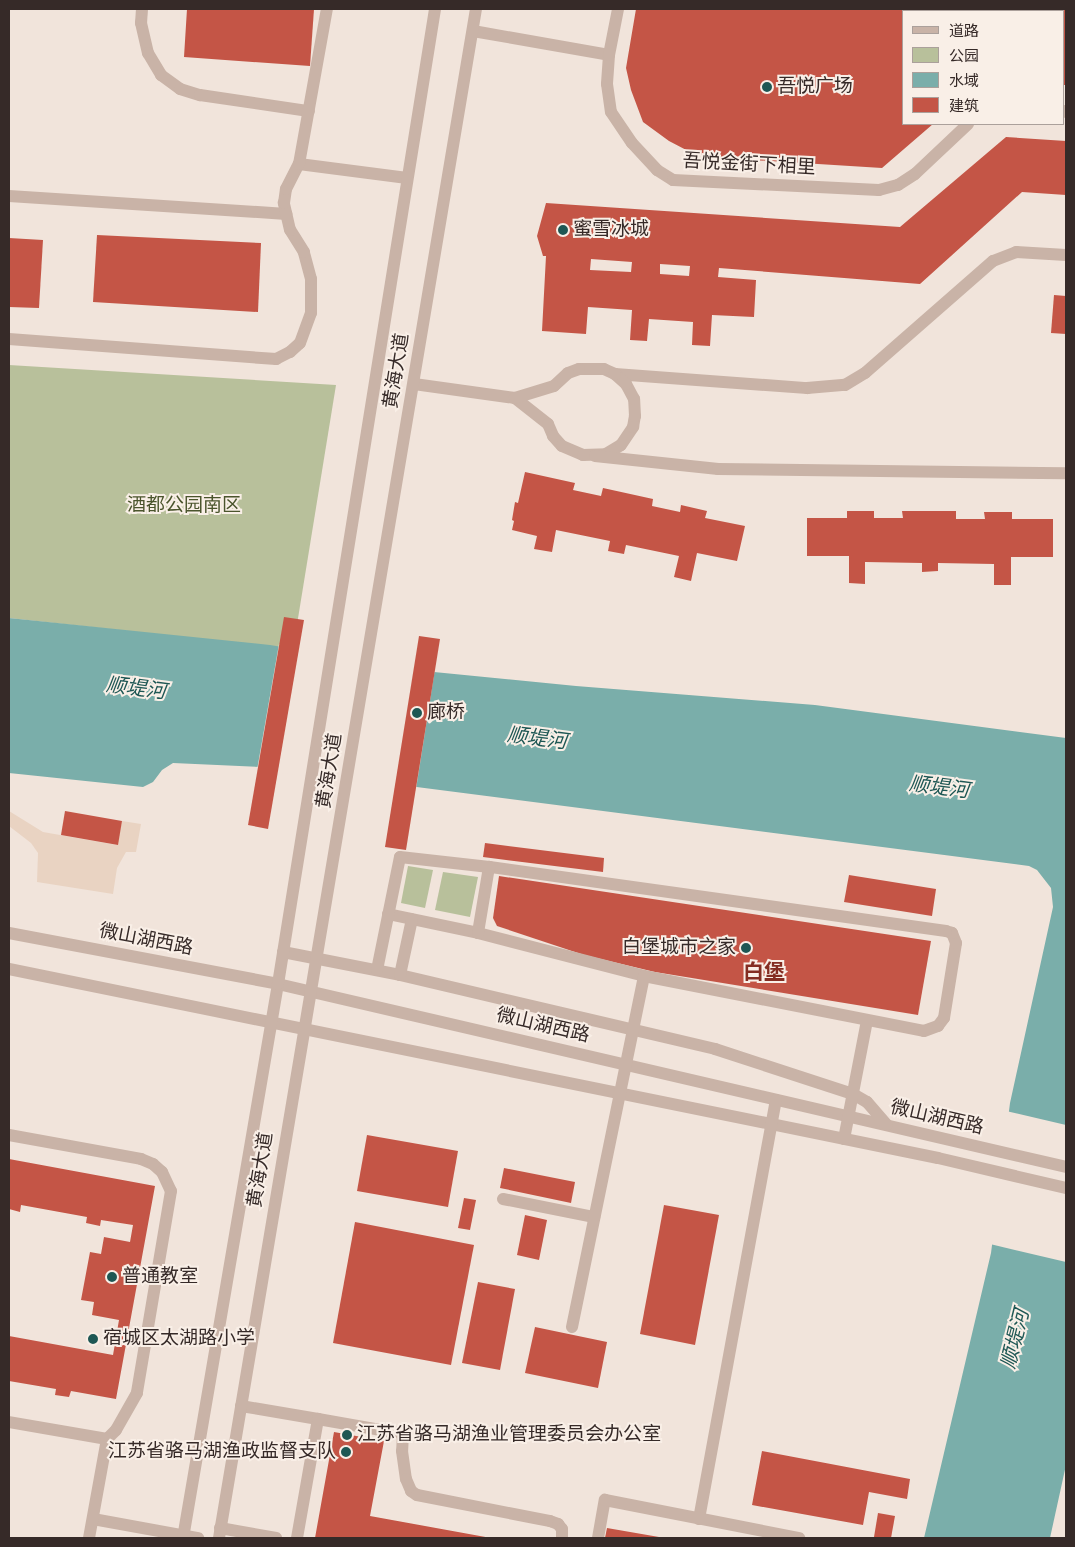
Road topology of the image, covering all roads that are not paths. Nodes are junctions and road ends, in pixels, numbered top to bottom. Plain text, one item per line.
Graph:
1 (142, 9) edge
2 (327, 9) edge
3 (435, 9) edge
4 (476, 9) edge
5 (618, 9) edge
6 (472, 31) junction
7 (609, 55) junction
8 (309, 111) junction
9 (967, 125) edge
10 (300, 164) junction
11 (408, 178) junction
12 (9, 196) edge
13 (286, 214) junction
14 (1066, 255) edge
15 (9, 339) edge
16 (616, 374) junction
17 (414, 384) junction
18 (515, 398) junction
19 (595, 456) junction
20 (1066, 473) edge
21 (489, 867) junction
22 (388, 914) junction
23 (412, 919) junction
24 (9, 933) edge
25 (478, 933) junction
26 (283, 952) junction
27 (318, 958) junction
28 (9, 969) edge
29 (377, 970) junction
30 (400, 975) junction
31 (644, 976) junction
32 (278, 984) junction
33 (312, 992) junction
34 (868, 1021) junction
35 (271, 1023) junction
36 (633, 1029) junction
37 (303, 1030) junction
38 (625, 1065) junction
39 (619, 1094) junction
40 (853, 1094) junction
41 (776, 1100) junction
42 (848, 1117) junction
43 (771, 1124) junction
44 (887, 1126) junction
45 (9, 1135) edge
46 (844, 1139) junction
47 (1066, 1167) edge
48 (1066, 1188) edge
49 (503, 1199) dead end
50 (594, 1217) junction
51 (572, 1326) dead end
52 (241, 1406) junction
53 (318, 1419) junction
54 (9, 1422) edge
55 (107, 1439) junction
56 (93, 1519) junction
57 (699, 1519) junction
58 (219, 1533) edge
59 (183, 1537) edge
60 (90, 1538) edge
61 (198, 1538) edge
62 (276, 1538) edge
63 (297, 1538) edge
64 (562, 1538) edge
65 (598, 1538) edge
66 (799, 1538) edge

1 - 8 street
2 - 8 street
3 - 11 street, 黄海大道
4 - 6 street, 黄海大道
5 - 7 street, 吾悦金街下相里
6 - 7 street
6 - 17 street, 黄海大道
7 - 9 street, 吾悦金街下相里
8 - 10 street
10 - 11 street
10 - 13 street
11 - 26 street, 黄海大道
12 - 13 street
13 - 15 street
14 - 16 street
16 - 18 street
16 - 19 street
17 - 18 street
17 - 27 street, 黄海大道
18 - 19 street
19 - 20 street
21 - 22 street
21 - 25 street
21 - 34 street
22 - 23 street
22 - 29 street
23 - 25 street
23 - 30 street
24 - 32 street, 微山湖西路
25 - 31 street
26 - 27 street
26 - 32 street, 黄海大道
27 - 29 street
27 - 33 street, 黄海大道
28 - 35 street, 微山湖西路
29 - 30 street
30 - 36 street
31 - 34 street
31 - 36 street
32 - 33 street, 微山湖西路
32 - 35 street, 黄海大道
33 - 37 street, 黄海大道
33 - 38 street, 微山湖西路
34 - 40 street
35 - 37 street, 微山湖西路
35 - 59 street, 黄海大道
36 - 38 street
36 - 40 street
37 - 39 street, 微山湖西路
37 - 52 street, 黄海大道
38 - 39 street
38 - 41 street, 微山湖西路
39 - 43 street, 微山湖西路
39 - 50 street
40 - 42 street
40 - 44 street
41 - 42 street, 微山湖西路
41 - 43 street
42 - 44 street, 微山湖西路
42 - 46 street
43 - 46 street, 微山湖西路
43 - 57 street
44 - 47 street, 微山湖西路
45 - 55 street
46 - 48 street, 微山湖西路
49 - 50 street
50 - 51 street
52 - 53 street
52 - 58 street, 黄海大道
53 - 63 street
53 - 64 street
54 - 55 street
55 - 56 street
56 - 59 street
56 - 60 street
57 - 65 street
57 - 66 street
58 - 62 street
59 - 61 street

